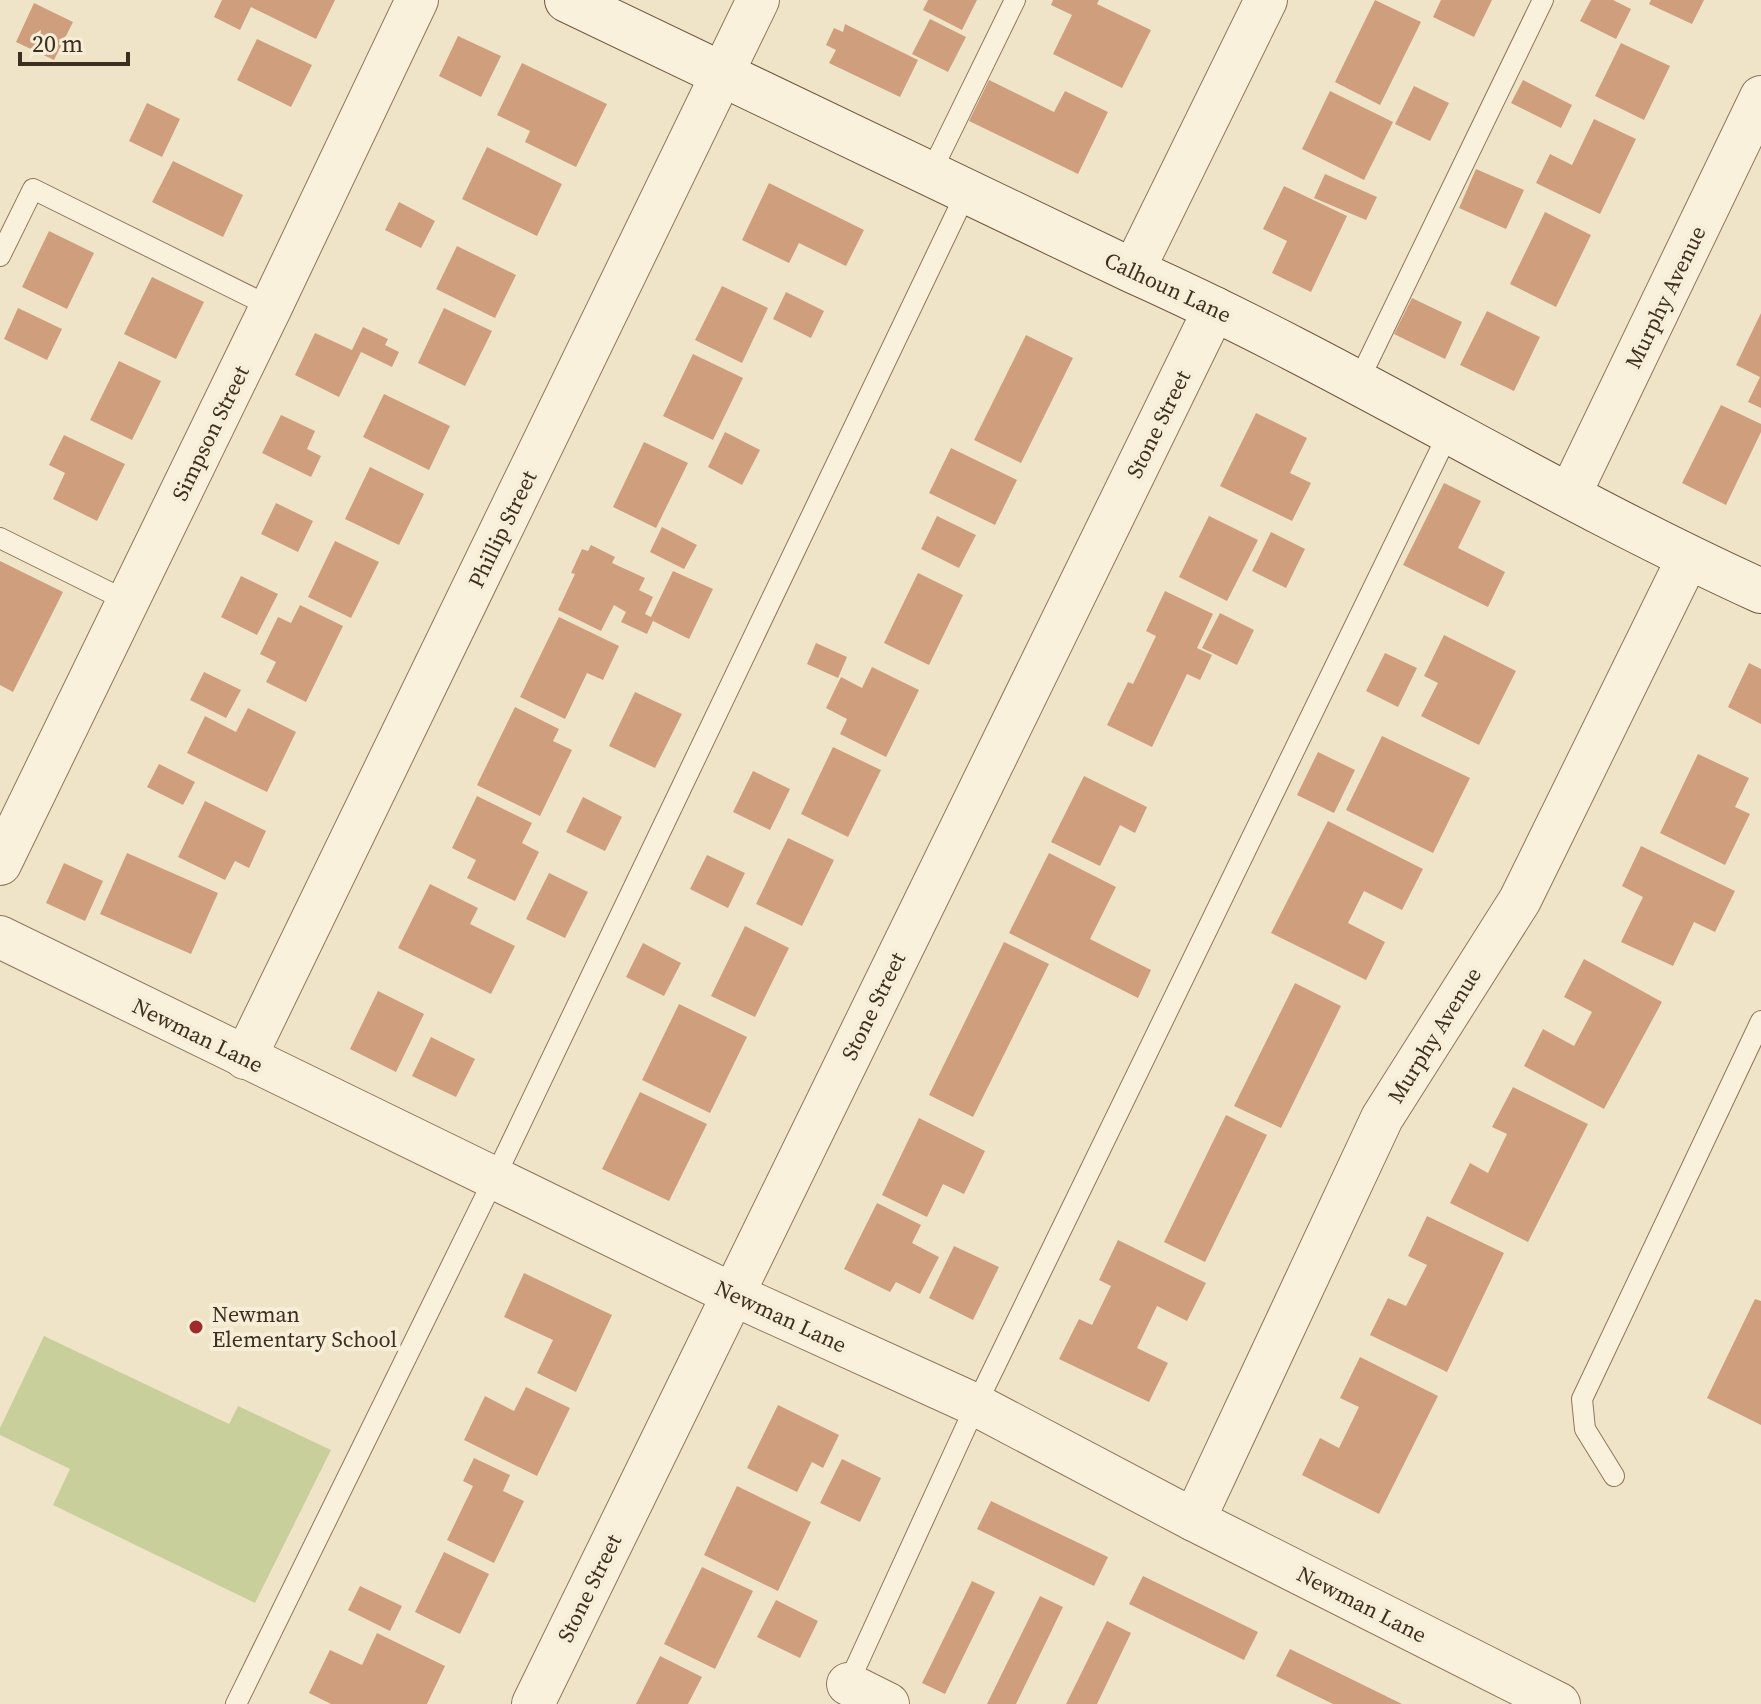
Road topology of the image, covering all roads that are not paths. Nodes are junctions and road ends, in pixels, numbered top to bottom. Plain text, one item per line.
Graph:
1 (417, 0) edge
2 (567, 0) edge
3 (758, 0) edge
4 (1015, 0) edge
5 (1266, 0) edge
6 (1543, 0) edge
7 (723, 74) junction
8 (1761, 97) edge
9 (948, 182) junction
10 (0, 256) edge
11 (1133, 271) junction
12 (271, 307) junction
13 (1215, 308) junction
14 (1357, 384) junction
15 (1449, 432) junction
16 (1569, 496) junction
17 (0, 538) edge
18 (1688, 558) junction
19 (1761, 591) edge
20 (129, 602) junction
21 (0, 864) edge
22 (0, 937) edge
23 (1761, 1021) edge
24 (245, 1058) junction
25 (494, 1179) junction
26 (732, 1294) junction
27 (976, 1405) junction
28 (1614, 1476) dead end
29 (1194, 1520) junction
30 (848, 1684) joint
31 (236, 1704) edge
32 (533, 1704) edge
33 (888, 1704) edge
34 (1559, 1704) edge

1 - 12 street, Simpson Street
2 - 7 street, Calhoun Lane
3 - 7 street, Phillip Street
4 - 9 lane
5 - 11 street
6 - 14 lane
7 - 9 street, Calhoun Lane
7 - 24 street, Phillip Street
8 - 16 street, Murphy Avenue
9 - 11 street, Calhoun Lane
9 - 25 lane
10 - 12 lane
11 - 13 street, Calhoun Lane
12 - 20 street, Simpson Street
13 - 14 street, Calhoun Lane
13 - 26 street, Stone Street
14 - 15 street, Calhoun Lane
15 - 16 street, Calhoun Lane
15 - 27 lane
16 - 18 street, Calhoun Lane
17 - 20 lane
18 - 19 street, Calhoun Lane
18 - 29 street, Murphy Avenue
20 - 21 street, Simpson Street
22 - 24 street, Newman Lane
23 - 28 lane
24 - 25 street, Newman Lane
25 - 26 street, Newman Lane
25 - 31 lane
26 - 27 street, Newman Lane
26 - 32 street, Stone Street
27 - 29 street, Newman Lane
27 - 30 lane
29 - 34 street, Newman Lane
30 - 33 street

